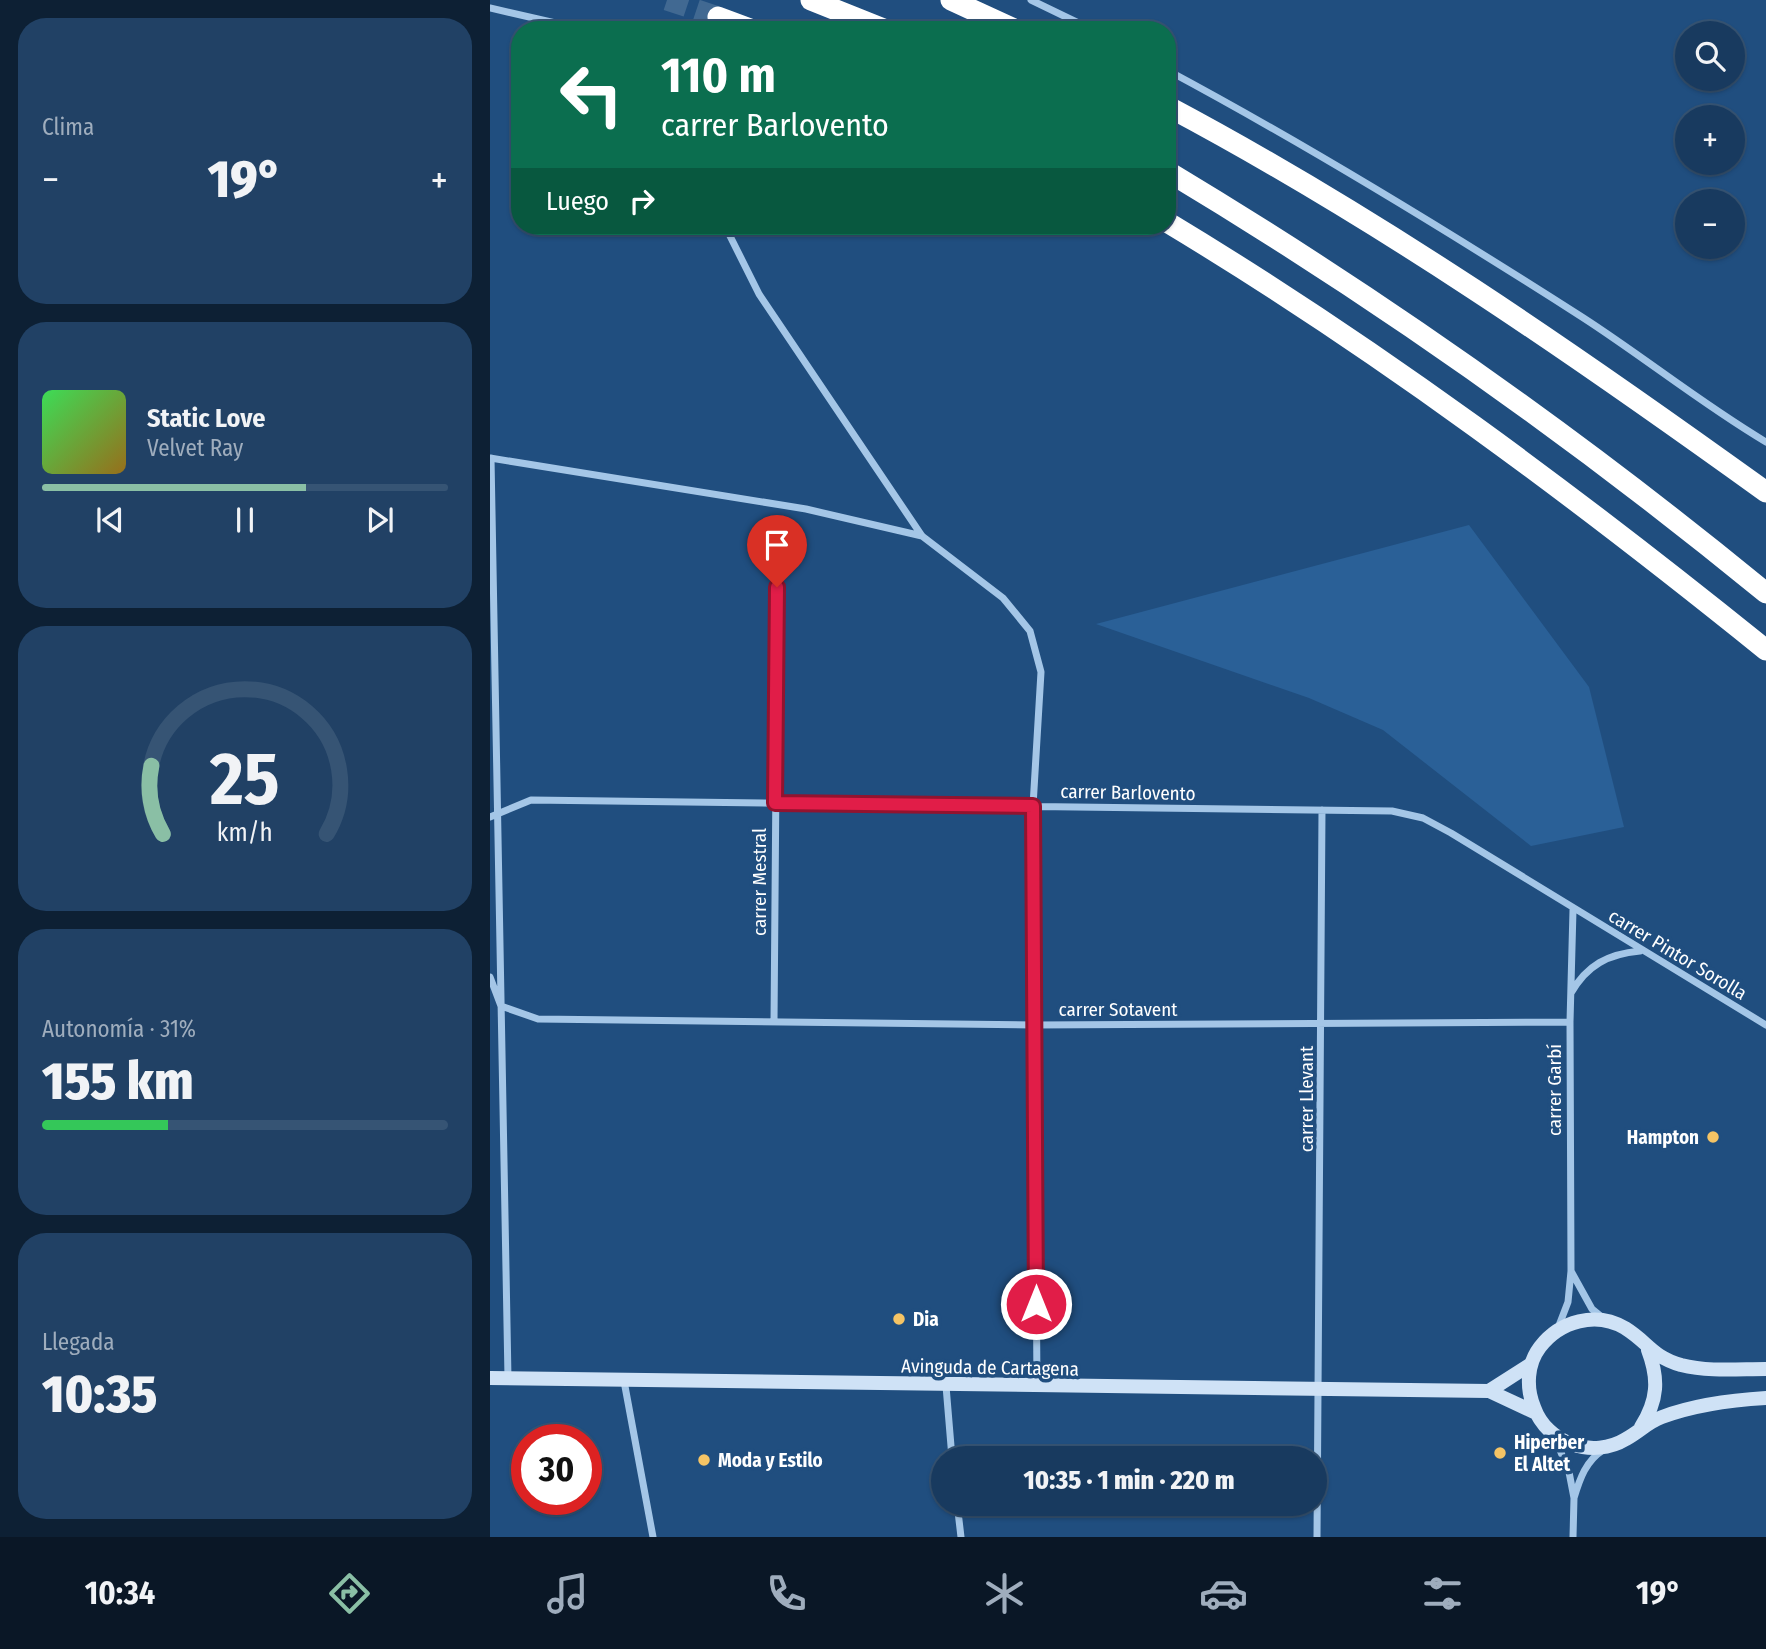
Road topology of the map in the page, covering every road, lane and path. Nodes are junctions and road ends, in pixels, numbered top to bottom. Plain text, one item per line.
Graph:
1 (811, 0) edge
2 (951, 0) edge
3 (1031, 0) edge
4 (490, 8) edge
5 (718, 17) tunnel mouth
6 (547, 21) edge
7 (729, 21) edge
8 (864, 21) edge
9 (996, 21) edge
10 (1074, 21) edge
11 (1176, 74) edge
12 (1176, 111) edge
13 (1176, 176) edge
14 (1176, 227) edge
15 (730, 235) edge
16 (1766, 442) edge
17 (491, 458) edge
18 (1766, 492) edge
19 (778, 533) dead end
20 (922, 536) junction
21 (1766, 593) edge
22 (1766, 650) edge
23 (775, 803) junction
24 (1033, 806) junction
25 (1322, 810) junction
26 (494, 815) edge
27 (1573, 910) junction
28 (1642, 950) junction
29 (490, 977) edge
30 (1570, 994) junction
31 (501, 1006) junction
32 (774, 1022) junction
33 (1570, 1022) junction
34 (1034, 1025) junction
35 (1322, 1025) junction
36 (1766, 1025) edge
37 (1571, 1271) junction
38 (1606, 1321) junction
39 (1557, 1331) junction
40 (1648, 1350) junction
41 (1531, 1364) junction
42 (1766, 1369) edge
43 (490, 1378) edge
44 (508, 1379) junction
45 (624, 1381) junction
46 (946, 1386) junction
47 (1037, 1387) junction
48 (1320, 1389) junction
49 (1489, 1391) junction
50 (1766, 1398) edge
51 (1536, 1413) junction
52 (1640, 1428) junction
53 (1553, 1434) junction
54 (951, 1446) edge
55 (1610, 1446) junction
56 (1574, 1498) junction
57 (959, 1516) edge
58 (653, 1537) edge
59 (961, 1537) edge
60 (1317, 1537) edge
61 (1573, 1537) edge

1 - 8 highway
2 - 9 highway
3 - 10 street
4 - 6 street
5 - 7 highway
11 - 16 street
12 - 18 highway
13 - 21 highway
14 - 22 highway
15 - 20 street
17 - 20 street
17 - 26 street
19 - 23 street, carrer Mestral
20 - 24 street
23 - 24 street, carrer Barlovento
23 - 26 street, carrer Barlovento
23 - 32 street, carrer Mestral
24 - 25 street, carrer Barlovento
24 - 34 street
25 - 27 street, carrer Barlovento
25 - 35 street, carrer Llevant
26 - 31 street
27 - 28 street, carrer Pintor Sorolla
27 - 30 street, carrer Garbí
28 - 30 street
28 - 36 street, carrer Pintor Sorolla
29 - 31 street
30 - 33 street, carrer Garbí
31 - 32 street, carrer Sotavent
31 - 44 street
32 - 34 street, carrer Sotavent
33 - 35 street, carrer Sotavent
33 - 37 street, carrer Garbí
34 - 35 street, carrer Sotavent
34 - 47 street
35 - 48 street, carrer Llevant
37 - 38 street
37 - 39 street, carrer Garbí
38 - 39 main road
38 - 40 main road
39 - 41 main road
40 - 42 main road
40 - 52 main road
41 - 49 main road
41 - 51 main road
43 - 44 main road, Avinguda de Cartagena
44 - 45 main road, Avinguda de Cartagena
45 - 46 main road, Avinguda de Cartagena
45 - 58 street
46 - 47 main road, Avinguda de Cartagena
46 - 54 street
47 - 48 main road, Avinguda de Cartagena
48 - 49 main road, Avinguda de Cartagena
48 - 60 street, carrer Llevant
49 - 51 main road
50 - 52 main road
51 - 53 main road
52 - 55 main road
53 - 55 main road
53 - 56 street
55 - 56 street
56 - 61 street
57 - 59 street

